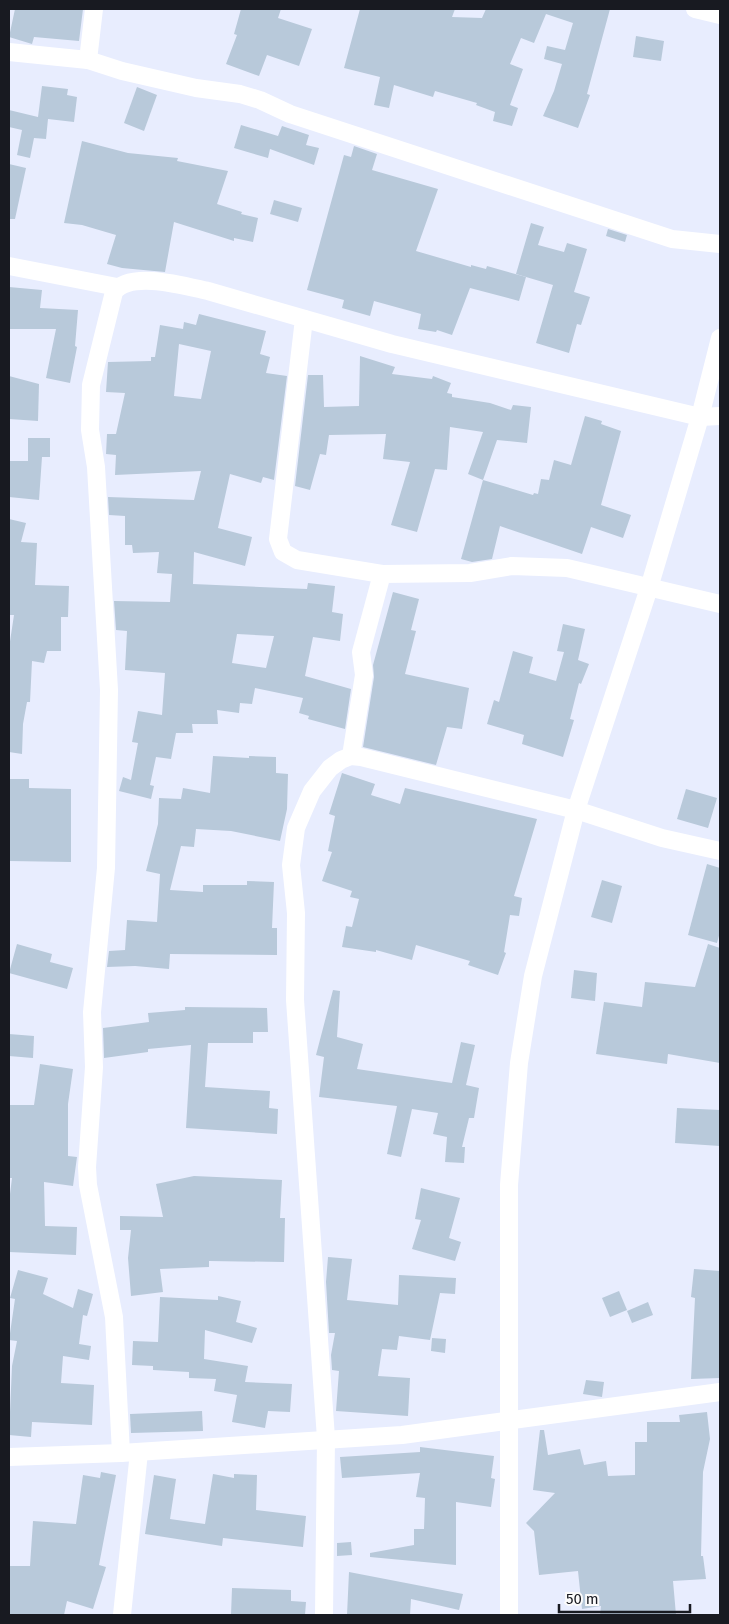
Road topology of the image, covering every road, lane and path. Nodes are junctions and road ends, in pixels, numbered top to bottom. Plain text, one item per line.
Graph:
1 (94, 9) edge
2 (694, 9) edge
3 (720, 15) edge
4 (9, 52) edge
5 (88, 60) junction
6 (720, 244) edge
7 (9, 266) edge
8 (117, 287) junction
9 (304, 319) junction
10 (720, 338) edge
11 (720, 416) edge
12 (700, 417) junction
13 (382, 574) junction
14 (649, 588) junction
15 (720, 604) edge
16 (351, 756) junction
17 (576, 810) junction
18 (720, 851) edge
19 (720, 1392) edge
20 (511, 1420) junction
21 (326, 1438) junction
22 (139, 1452) junction
23 (121, 1453) junction
24 (9, 1457) edge
25 (120, 1611) edge
26 (324, 1615) edge
27 (509, 1615) edge

1 - 5 street
2 - 3 street
4 - 5 street
5 - 6 street
7 - 8 street
8 - 9 street
8 - 23 street
9 - 12 street
9 - 13 street
10 - 12 street
11 - 12 street
12 - 14 street
13 - 14 street
13 - 16 street
14 - 15 street
14 - 17 street
16 - 17 street
16 - 21 street
17 - 18 street
17 - 20 street
19 - 20 street
20 - 21 street
20 - 27 street
21 - 22 street
21 - 26 street
22 - 23 street
22 - 25 street
23 - 24 street

